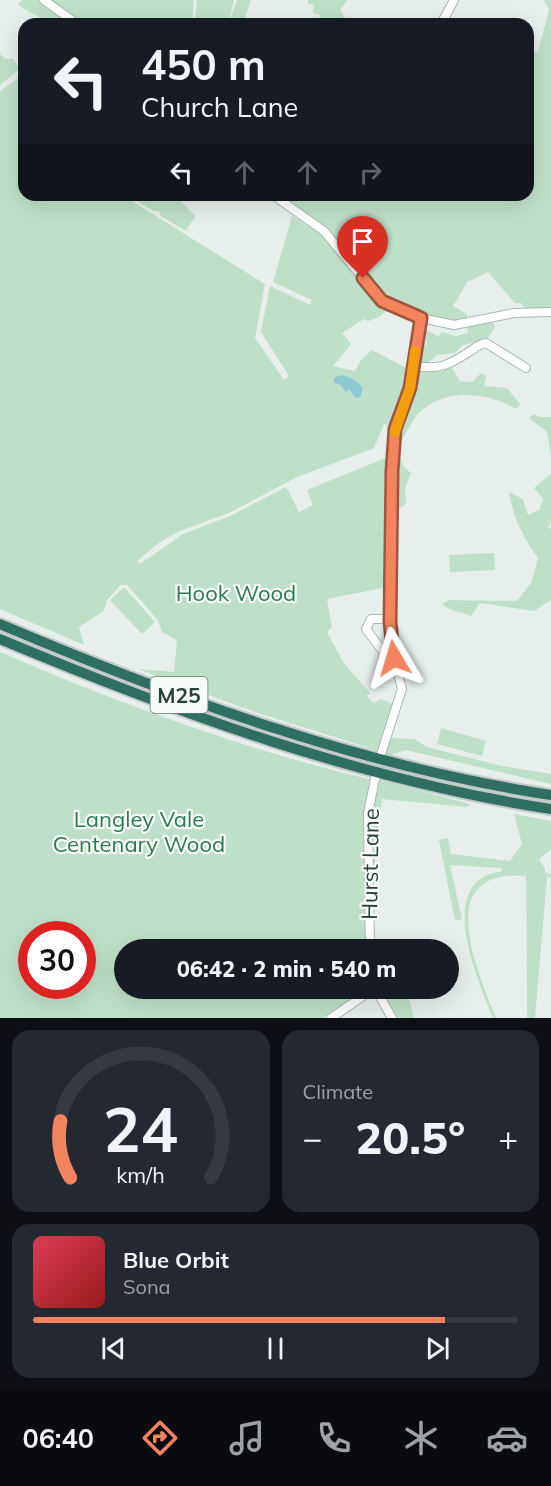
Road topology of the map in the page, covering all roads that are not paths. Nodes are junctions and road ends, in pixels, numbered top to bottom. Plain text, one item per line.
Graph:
1 (44, 0) edge
2 (454, 0) edge
3 (69, 18) edge
4 (444, 18) edge
5 (283, 201) edge
6 (551, 312) edge
7 (421, 318) junction
8 (413, 366) junction
9 (526, 369) dead end
10 (390, 619) junction
11 (0, 624) edge
12 (0, 639) edge
13 (397, 670) junction
14 (382, 751) dead end
15 (375, 779) dead end
16 (551, 795) edge
17 (551, 809) edge
18 (370, 939) edge
19 (356, 999) edge
20 (380, 999) edge
21 (331, 1018) edge
22 (392, 1018) edge

1 - 3 street
2 - 4 street
5 - 7 street
6 - 7 street
7 - 8 street
8 - 9 street
8 - 10 street
10 - 13 street
10 - 13 street
11 - 16 highway, M25
12 - 17 highway, M25
13 - 14 street
15 - 18 street, Hurst Lane
19 - 21 street
20 - 22 street

